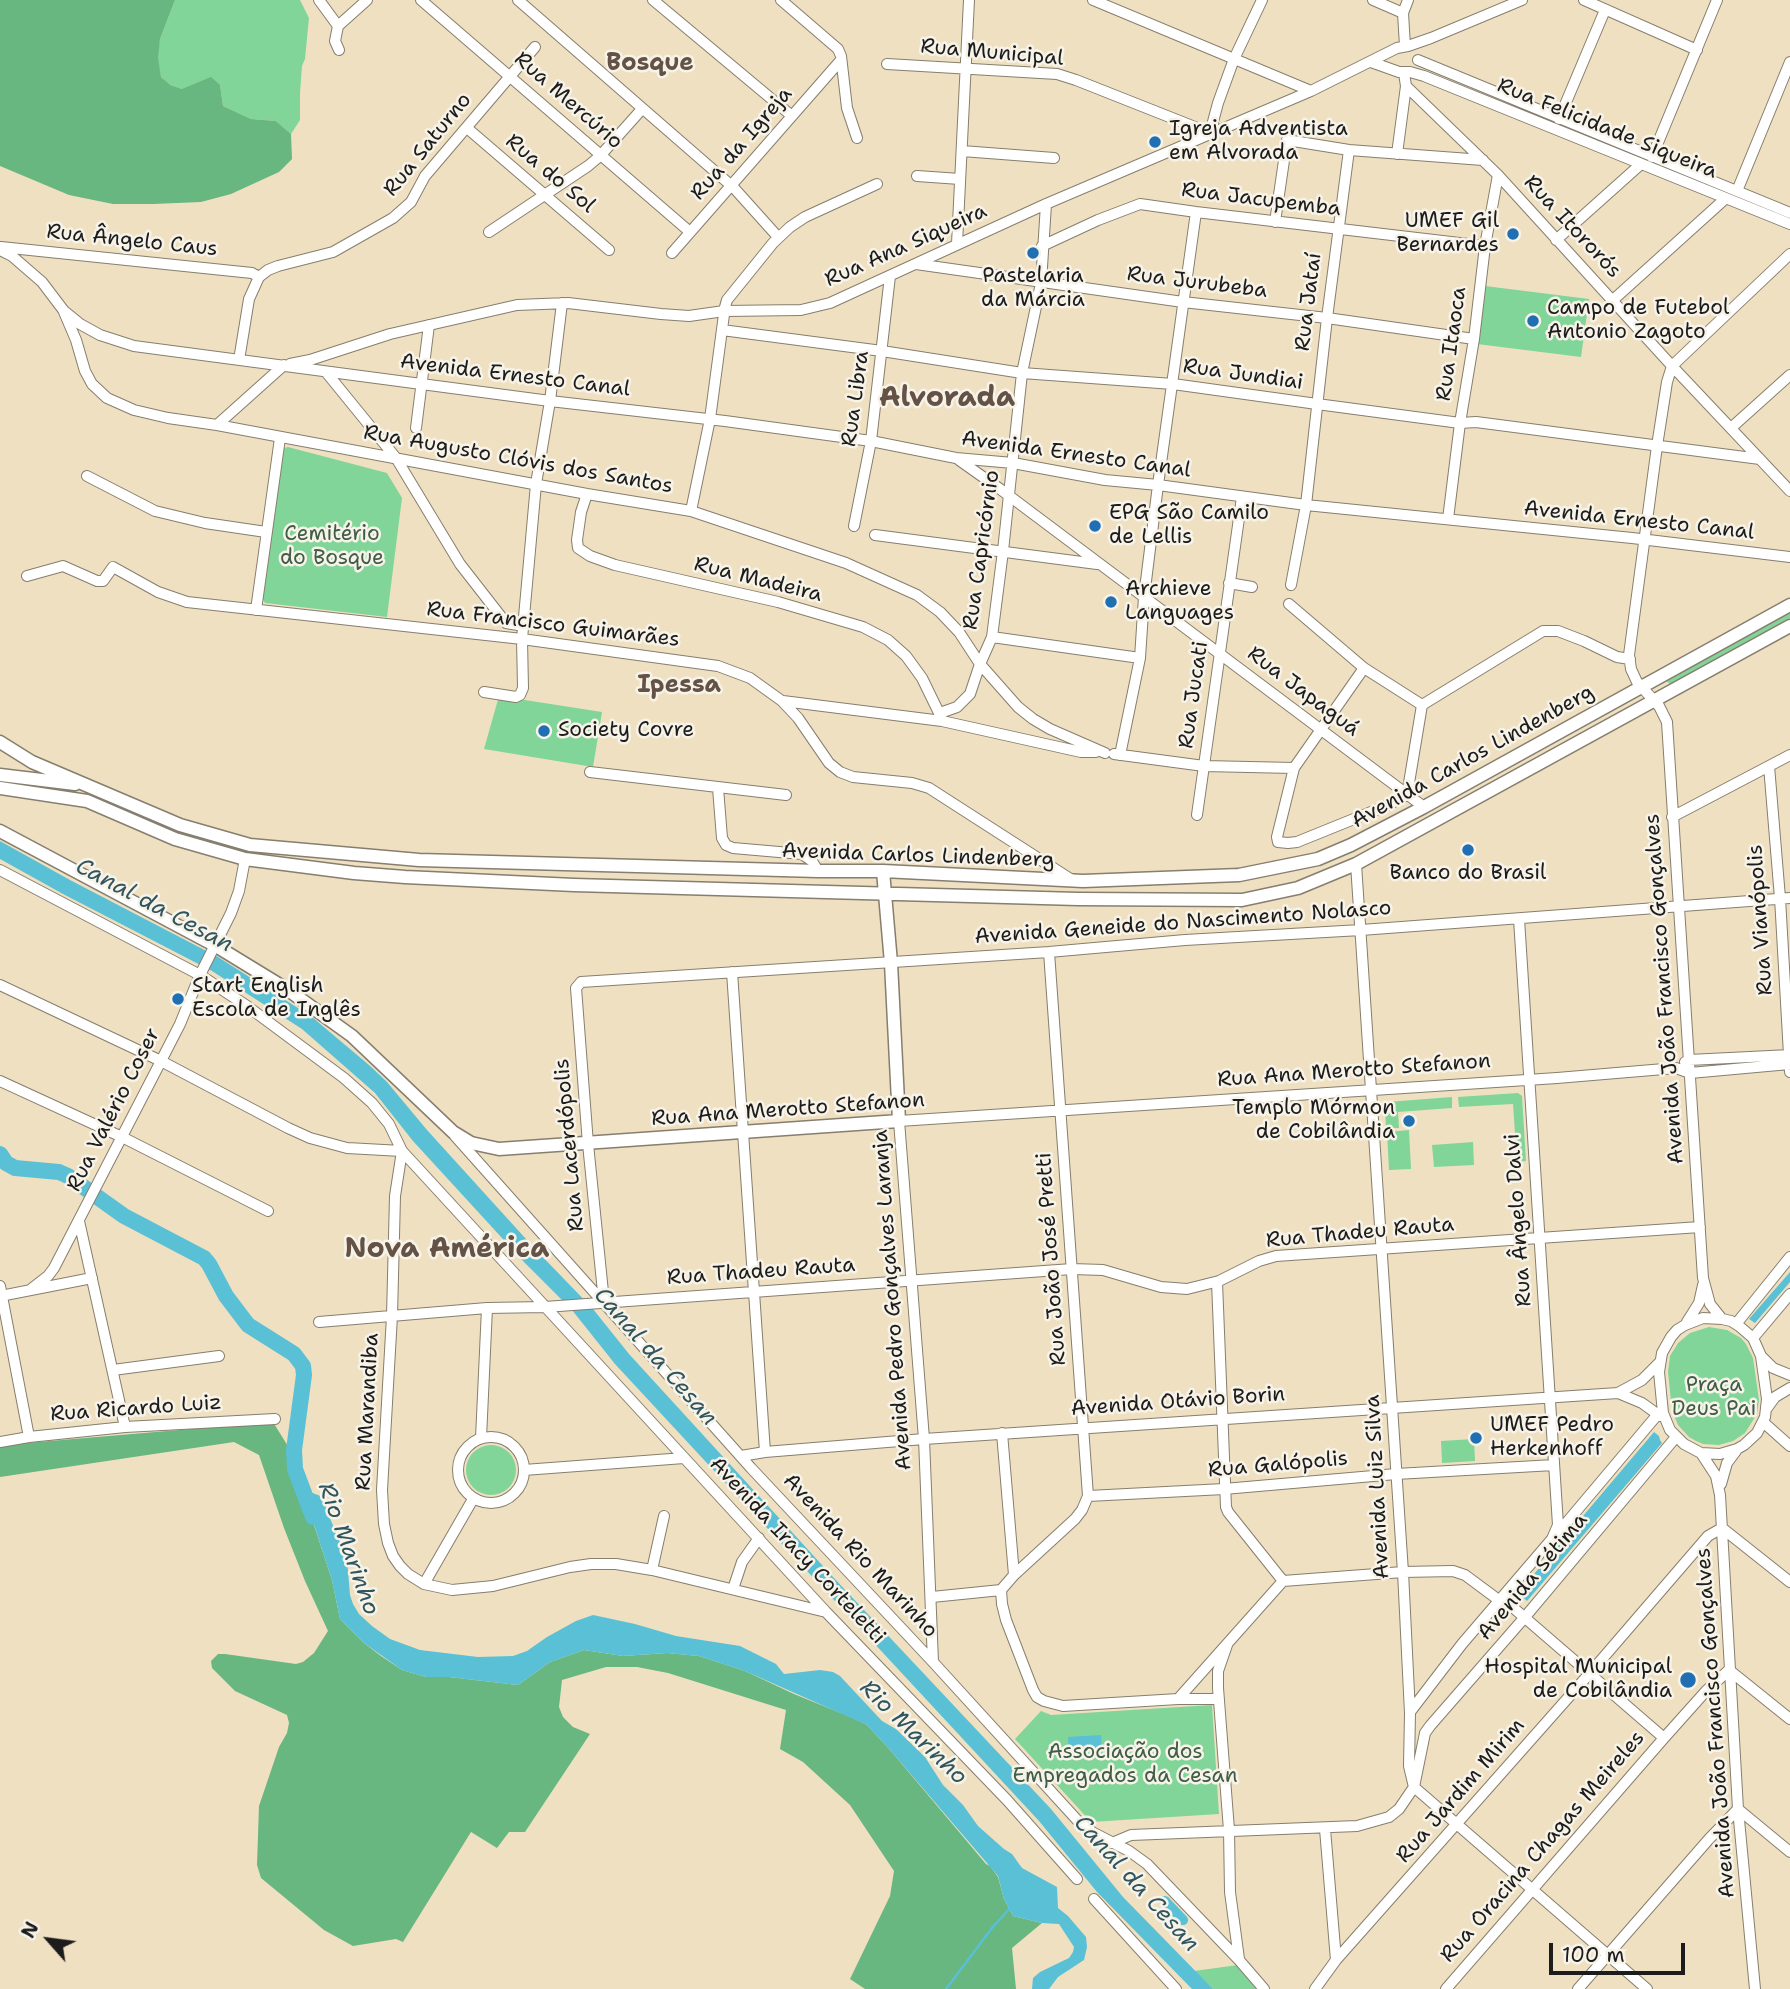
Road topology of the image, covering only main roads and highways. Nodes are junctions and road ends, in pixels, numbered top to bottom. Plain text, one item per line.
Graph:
1 (1790, 605) edge
2 (1790, 626) edge
3 (0, 742) edge
4 (0, 775) edge
5 (20, 784) junction
6 (0, 789) edge
7 (102, 790) junction
8 (0, 831) edge
9 (883, 871) junction
10 (883, 893) junction
11 (899, 1122) joint

1 - 9 main road, Avenida Carlos Lindenberg
2 - 10 main road, Avenida Carlos Lindenberg
3 - 7 main road, Avenida Carlos Lindenberg
4 - 5 main road
5 - 6 main road
5 - 7 main road
5 - 10 main road, Avenida Carlos Lindenberg
7 - 9 main road, Avenida Carlos Lindenberg
8 - 11 main road, Rua Ana Merotto Stefanon
9 - 10 main road, Avenida Pedro Gonçalves Laranja
10 - 11 main road, Avenida Pedro Gonçalves Laranja

